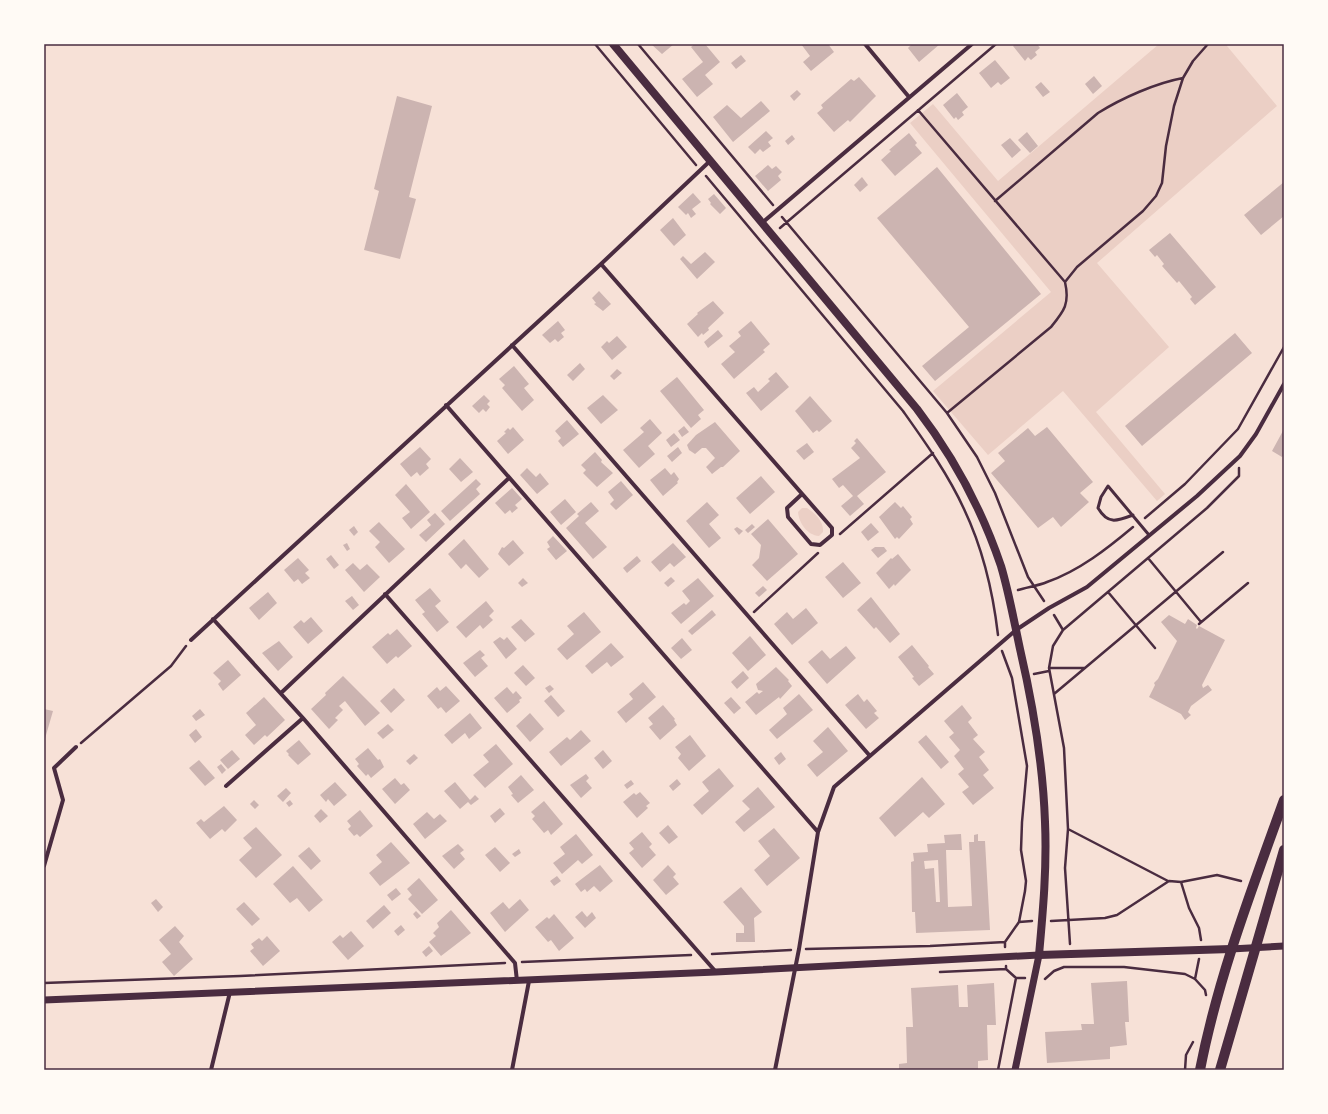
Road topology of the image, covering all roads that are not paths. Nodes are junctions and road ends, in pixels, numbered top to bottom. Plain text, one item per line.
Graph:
1 (613, 44) edge
2 (865, 44) edge
3 (972, 44) edge
4 (909, 97) junction
5 (710, 161) junction
6 (762, 223) junction
7 (601, 264) junction
8 (512, 345) junction
9 (1284, 384) edge
10 (446, 405) junction
11 (508, 478) junction
12 (802, 494) junction
13 (1133, 515) junction
14 (1149, 535) junction
15 (385, 594) junction
16 (213, 619) junction
17 (1016, 630) junction
18 (191, 640) road end
19 (281, 694) junction
20 (303, 718) junction
21 (76, 747) road end
22 (870, 756) junction
23 (226, 786) dead end
24 (1284, 800) edge
25 (818, 832) junction
26 (1284, 850) edge
27 (44, 866) edge
28 (1284, 946) edge
29 (1256, 948) junction
30 (1231, 949) junction
31 (1039, 955) junction
32 (794, 967) junction
33 (716, 972) junction
34 (518, 981) junction
35 (529, 981) junction
36 (230, 992) junction
37 (44, 1000) edge
38 (211, 1070) edge
39 (512, 1070) edge
40 (775, 1070) edge
41 (1015, 1070) edge
42 (1200, 1070) edge
43 (1220, 1070) edge

1 - 5 main road
2 - 4 street
3 - 4 street
4 - 6 street
5 - 6 main road
5 - 7 street
6 - 17 main road
7 - 8 street
7 - 12 street
8 - 10 street
8 - 22 street
9 - 14 street
10 - 11 street
10 - 16 street
11 - 15 street
11 - 25 street
12 - 12 street
13 - 13 lane
13 - 14 lane
14 - 17 street
15 - 19 street
15 - 33 street
16 - 18 street
16 - 19 street
17 - 22 street
17 - 31 main road
19 - 20 street
20 - 23 street
20 - 34 street
21 - 27 street
22 - 25 street
24 - 30 main road
25 - 32 street
26 - 29 main road
28 - 29 street
29 - 30 street
29 - 43 main road
30 - 31 main road
30 - 42 main road
31 - 32 street
31 - 41 street
32 - 33 street
32 - 40 street
33 - 35 street
34 - 35 street
34 - 36 street
35 - 39 street
36 - 37 street
36 - 38 street

